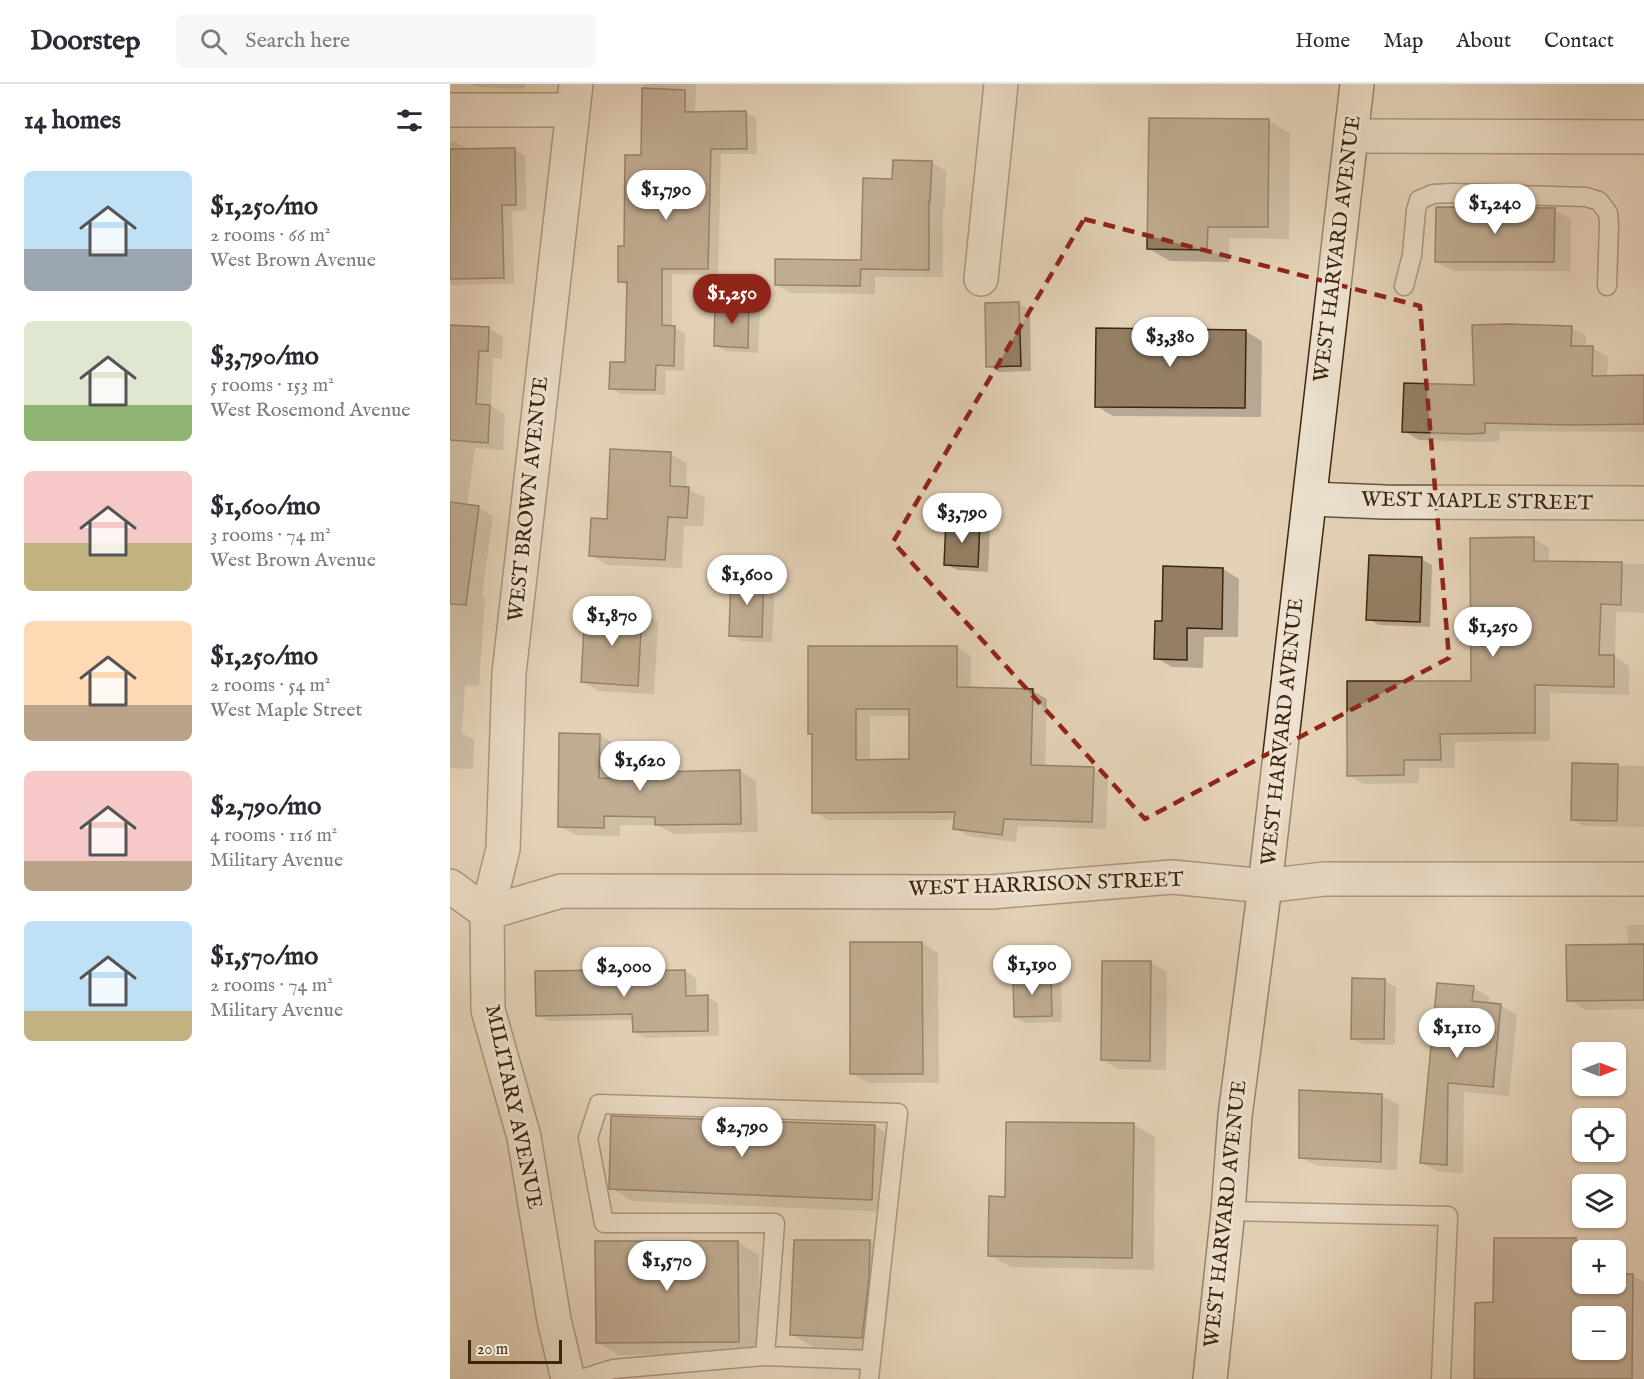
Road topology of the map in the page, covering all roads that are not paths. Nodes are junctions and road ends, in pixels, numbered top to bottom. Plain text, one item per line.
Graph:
1 (1001, 84) edge
2 (1358, 84) edge
3 (574, 97) edge
4 (450, 110) edge
5 (1351, 136) junction
6 (1644, 137) edge
7 (981, 279) dead end
8 (1404, 286) dead end
9 (1607, 286) dead end
10 (1310, 499) junction
11 (1644, 503) edge
12 (1644, 879) edge
13 (450, 886) edge
14 (1266, 886) junction
15 (487, 913) junction
16 (1228, 1211) junction
17 (765, 1356) junction
18 (871, 1360) junction
19 (568, 1379) edge
20 (581, 1379) edge
21 (869, 1379) edge
22 (1210, 1379) edge
23 (1441, 1379) edge

1 - 7 street
2 - 5 street, WEST HARVARD AVENUE
3 - 4 street
3 - 15 street, WEST BROWN AVENUE
5 - 6 street
5 - 10 street, WEST HARVARD AVENUE
8 - 9 lane
10 - 11 street, WEST MAPLE STREET
10 - 14 street, WEST HARVARD AVENUE
12 - 14 street, WEST HARRISON STREET
13 - 15 street
14 - 15 street, WEST HARRISON STREET
14 - 16 street, WEST HARVARD AVENUE
15 - 19 street, MILITARY AVENUE
16 - 22 street, WEST HARVARD AVENUE
16 - 23 lane
17 - 18 lane
17 - 18 lane
17 - 20 lane
18 - 21 lane

